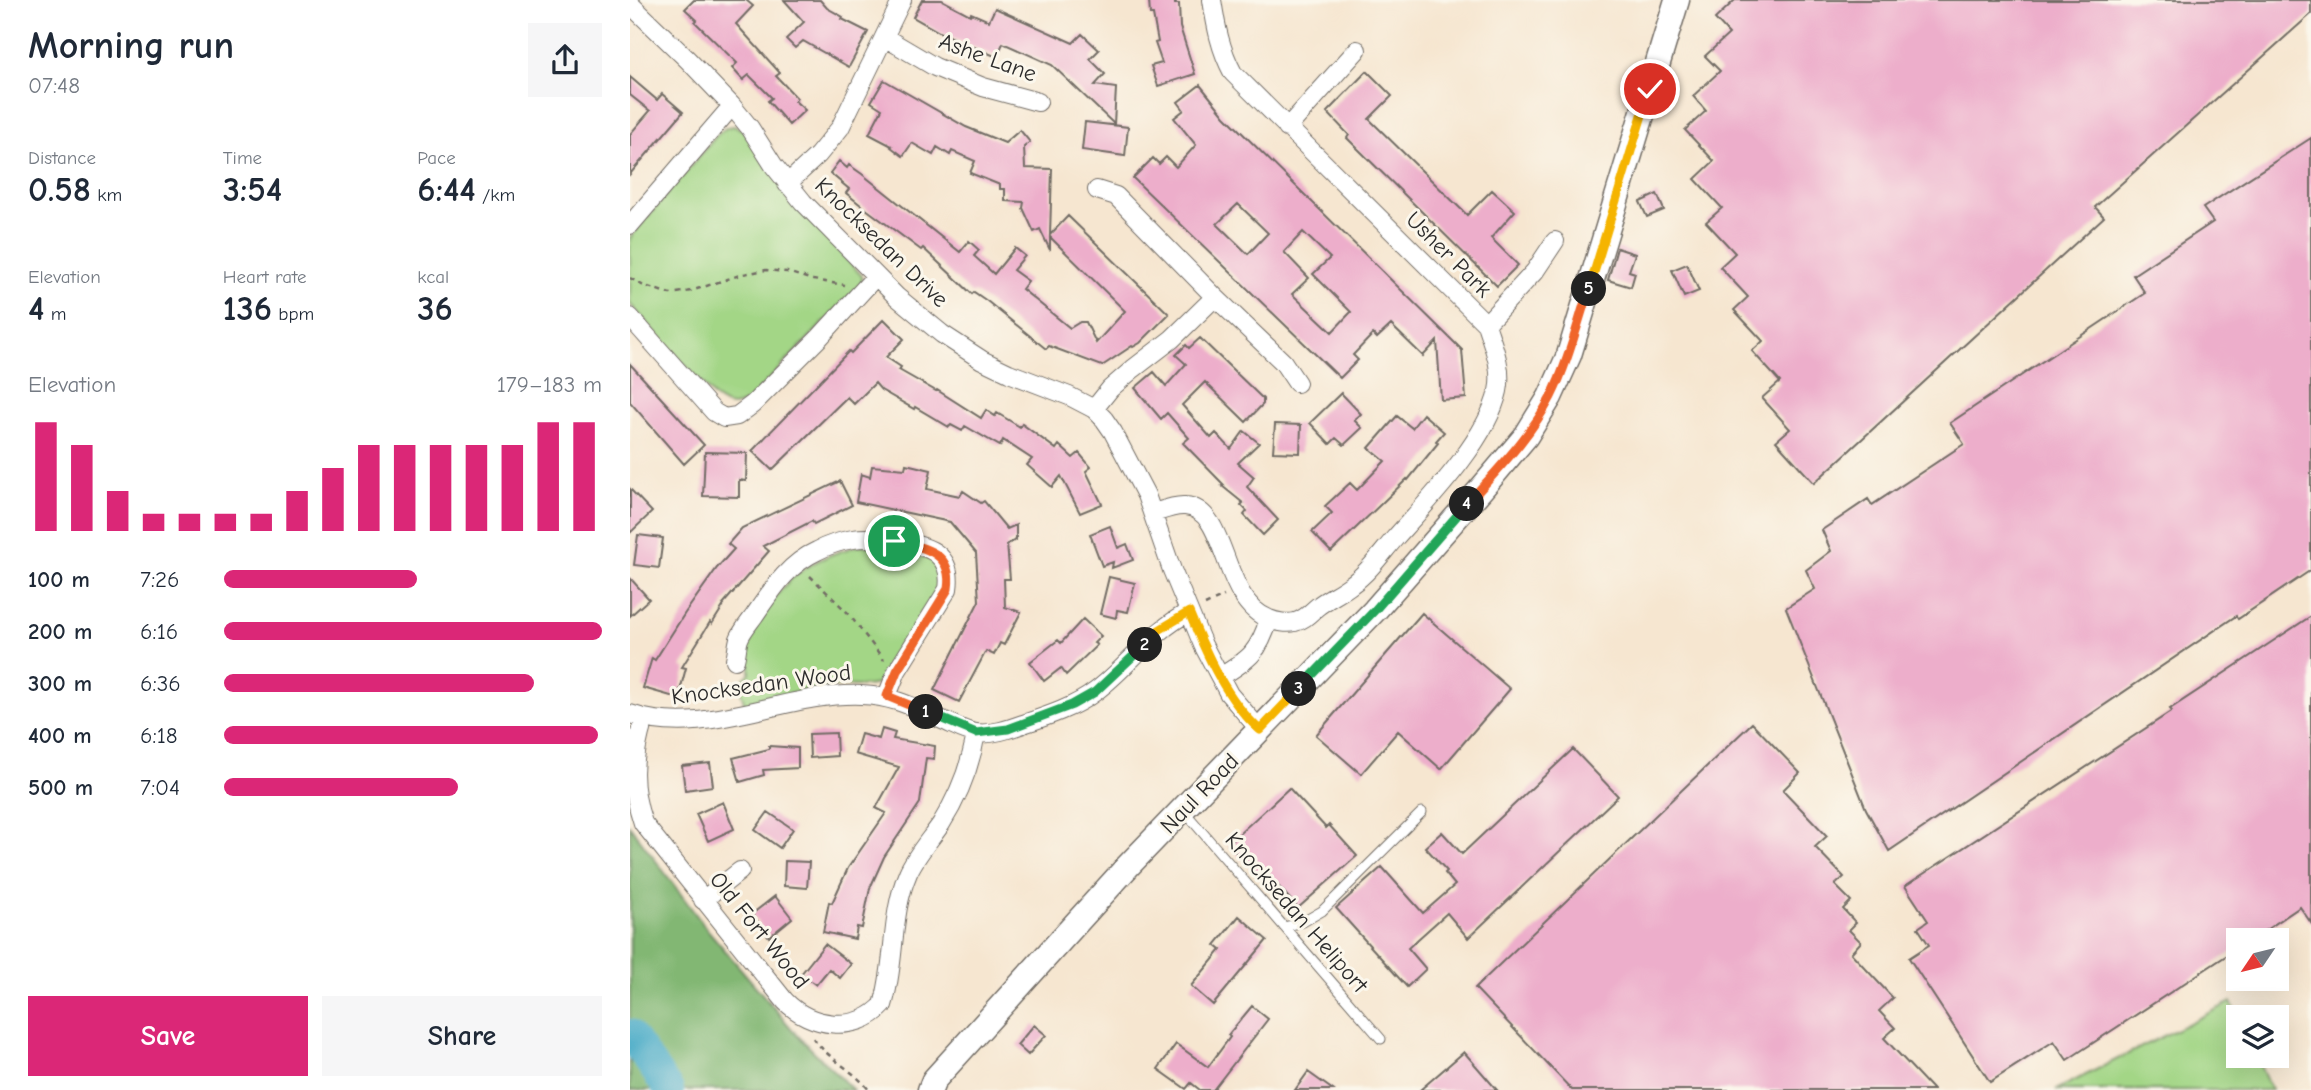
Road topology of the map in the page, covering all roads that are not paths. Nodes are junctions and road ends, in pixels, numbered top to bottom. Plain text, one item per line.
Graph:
1 (1212, 0) edge
2 (1677, 0) edge
3 (897, 2) edge
4 (630, 4) edge
5 (884, 37) junction
6 (1357, 51) dead end
7 (1038, 102) dead end
8 (732, 106) junction
9 (1287, 128) junction
10 (787, 184) junction
11 (1097, 190) dead end
12 (630, 225) edge
13 (1555, 241) dead end
14 (871, 282) junction
15 (1214, 297) junction
16 (630, 317) edge
17 (1486, 324) junction
18 (1297, 383) dead end
19 (1094, 410) junction
20 (1154, 513) junction
21 (1189, 612) junction
22 (1269, 619) junction
23 (735, 660) dead end
24 (1220, 677) junction
25 (887, 696) junction
26 (637, 717) edge
27 (1260, 730) junction
28 (976, 733) junction
29 (1183, 810) junction
30 (1422, 812) dead end
31 (740, 871) dead end
32 (703, 900) junction
33 (1284, 927) junction
34 (1381, 1039) dead end
35 (930, 1090) edge

1 - 9 street, Usher Park
2 - 27 main road, Naul Road
3 - 5 street
4 - 8 street, Knocksedan Drive
5 - 7 street, Ashe Lane
5 - 10 street
6 - 9 street
8 - 10 street, Knocksedan Drive
8 - 12 street
9 - 17 street, Usher Park
10 - 14 street, Knocksedan Drive
11 - 15 street
13 - 17 street
14 - 16 street
14 - 19 street, Knocksedan Drive
15 - 18 street
15 - 19 street
17 - 22 street, Usher Park
19 - 20 street, Knocksedan Drive
20 - 21 street, Knocksedan Drive
20 - 22 street
21 - 24 street, Knocksedan Drive
21 - 28 street
22 - 24 street
23 - 25 street
24 - 27 street, Knocksedan Drive
25 - 26 street, Knocksedan Wood
25 - 28 street, Knocksedan Wood
26 - 32 street, Old Fort Wood
27 - 29 main road, Naul Road
28 - 32 street, Old Fort Wood
29 - 33 lane, Knocksedan Heliport
29 - 35 main road, Naul Road
30 - 33 lane
31 - 32 street
33 - 34 lane, Knocksedan Heliport

